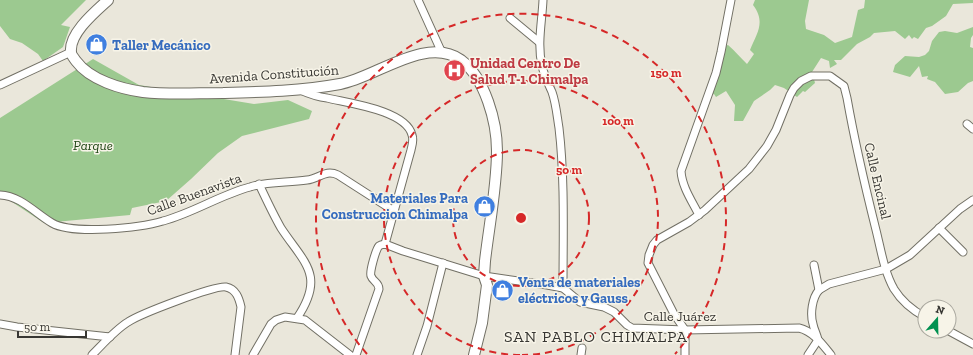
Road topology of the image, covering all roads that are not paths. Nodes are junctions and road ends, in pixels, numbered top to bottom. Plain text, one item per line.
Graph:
1 (108, 0) edge
2 (418, 0) edge
3 (543, 0) edge
4 (731, 0) edge
5 (510, 18) dead end
6 (539, 42) junction
7 (71, 52) junction
8 (442, 53) junction
9 (0, 86) edge
10 (295, 89) junction
11 (967, 124) dead end
12 (973, 129) edge
13 (258, 184) junction
14 (0, 195) edge
15 (973, 200) edge
16 (394, 212) junction
17 (699, 215) junction
18 (939, 228) junction
19 (385, 244) junction
20 (963, 252) dead end
21 (443, 263) junction
22 (814, 265) dead end
23 (886, 269) junction
24 (484, 276) junction
25 (563, 288) junction
26 (819, 290) junction
27 (917, 313) edge
28 (297, 318) junction
29 (0, 324) edge
30 (685, 330) junction
31 (957, 335) edge
32 (110, 337) junction
33 (818, 340) junction
34 (973, 344) edge
35 (92, 355) edge
36 (234, 355) edge
37 (253, 355) edge
38 (350, 355) edge
39 (356, 355) edge
40 (417, 355) edge
41 (474, 355) edge
42 (685, 355) edge
43 (808, 355) edge
44 (831, 355) edge

1 - 7 main road
2 - 8 street
3 - 6 street
4 - 17 street
5 - 6 street
6 - 25 street
7 - 9 street
7 - 10 main road, Avenida Constitución
8 - 10 main road, Avenida Constitución
8 - 24 main road, Avenida Constitución
10 - 16 street
11 - 12 street
13 - 14 street, Calle Buenavista
13 - 16 street, Calle Buenavista
13 - 28 street
15 - 18 street
16 - 19 street
17 - 23 street, Calle Encinal
17 - 30 street
18 - 20 street
18 - 23 street
19 - 21 street
19 - 39 street
21 - 24 street
21 - 40 street
22 - 26 street
23 - 26 street
23 - 27 street, Calle Encinal
24 - 25 street
24 - 41 main road, Avenida Constitución
25 - 30 street, Calle Juárez
26 - 33 street
28 - 37 street
28 - 38 street
29 - 32 street
30 - 33 street, Calle Juárez
30 - 42 street
31 - 34 street
32 - 35 street
32 - 36 street
33 - 43 street
33 - 44 street, Calle Juárez

